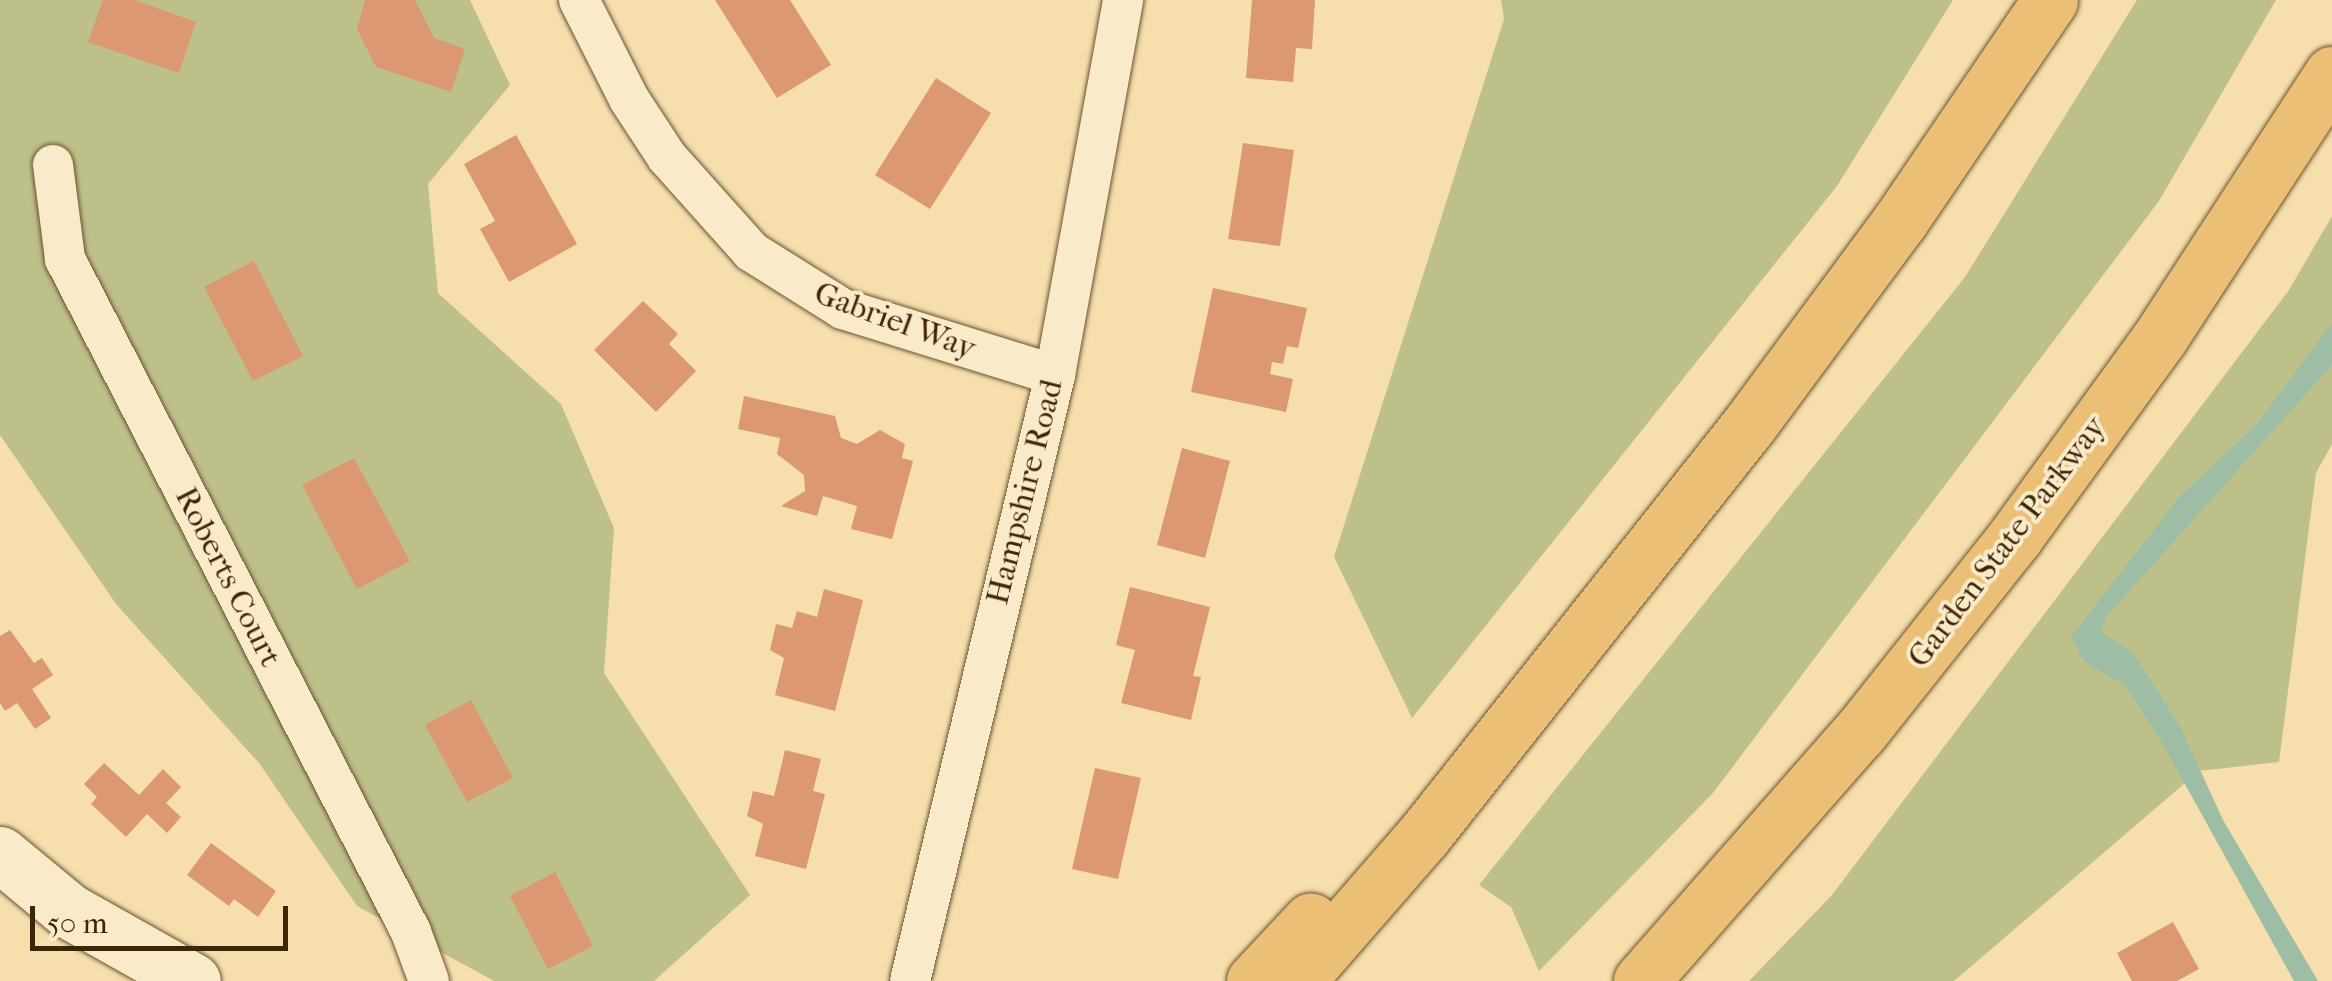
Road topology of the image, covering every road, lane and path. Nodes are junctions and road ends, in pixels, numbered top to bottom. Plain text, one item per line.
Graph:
1 (579, 0) edge
2 (1123, 0) edge
3 (2050, 0) edge
4 (2332, 74) edge
5 (52, 165) dead end
6 (1054, 375) junction
7 (1594, 619) junction
8 (0, 854) edge
9 (193, 981) edge
10 (430, 981) edge
11 (910, 981) edge
12 (1254, 981) edge
13 (1297, 981) edge
14 (1641, 981) edge

1 - 6 street, Gabriel Way
2 - 6 street, Hampshire Road
3 - 7 highway
4 - 14 highway, Garden State Parkway
5 - 10 street, Roberts Court
6 - 11 street, Hampshire Road
7 - 12 highway
7 - 13 highway
8 - 9 street

